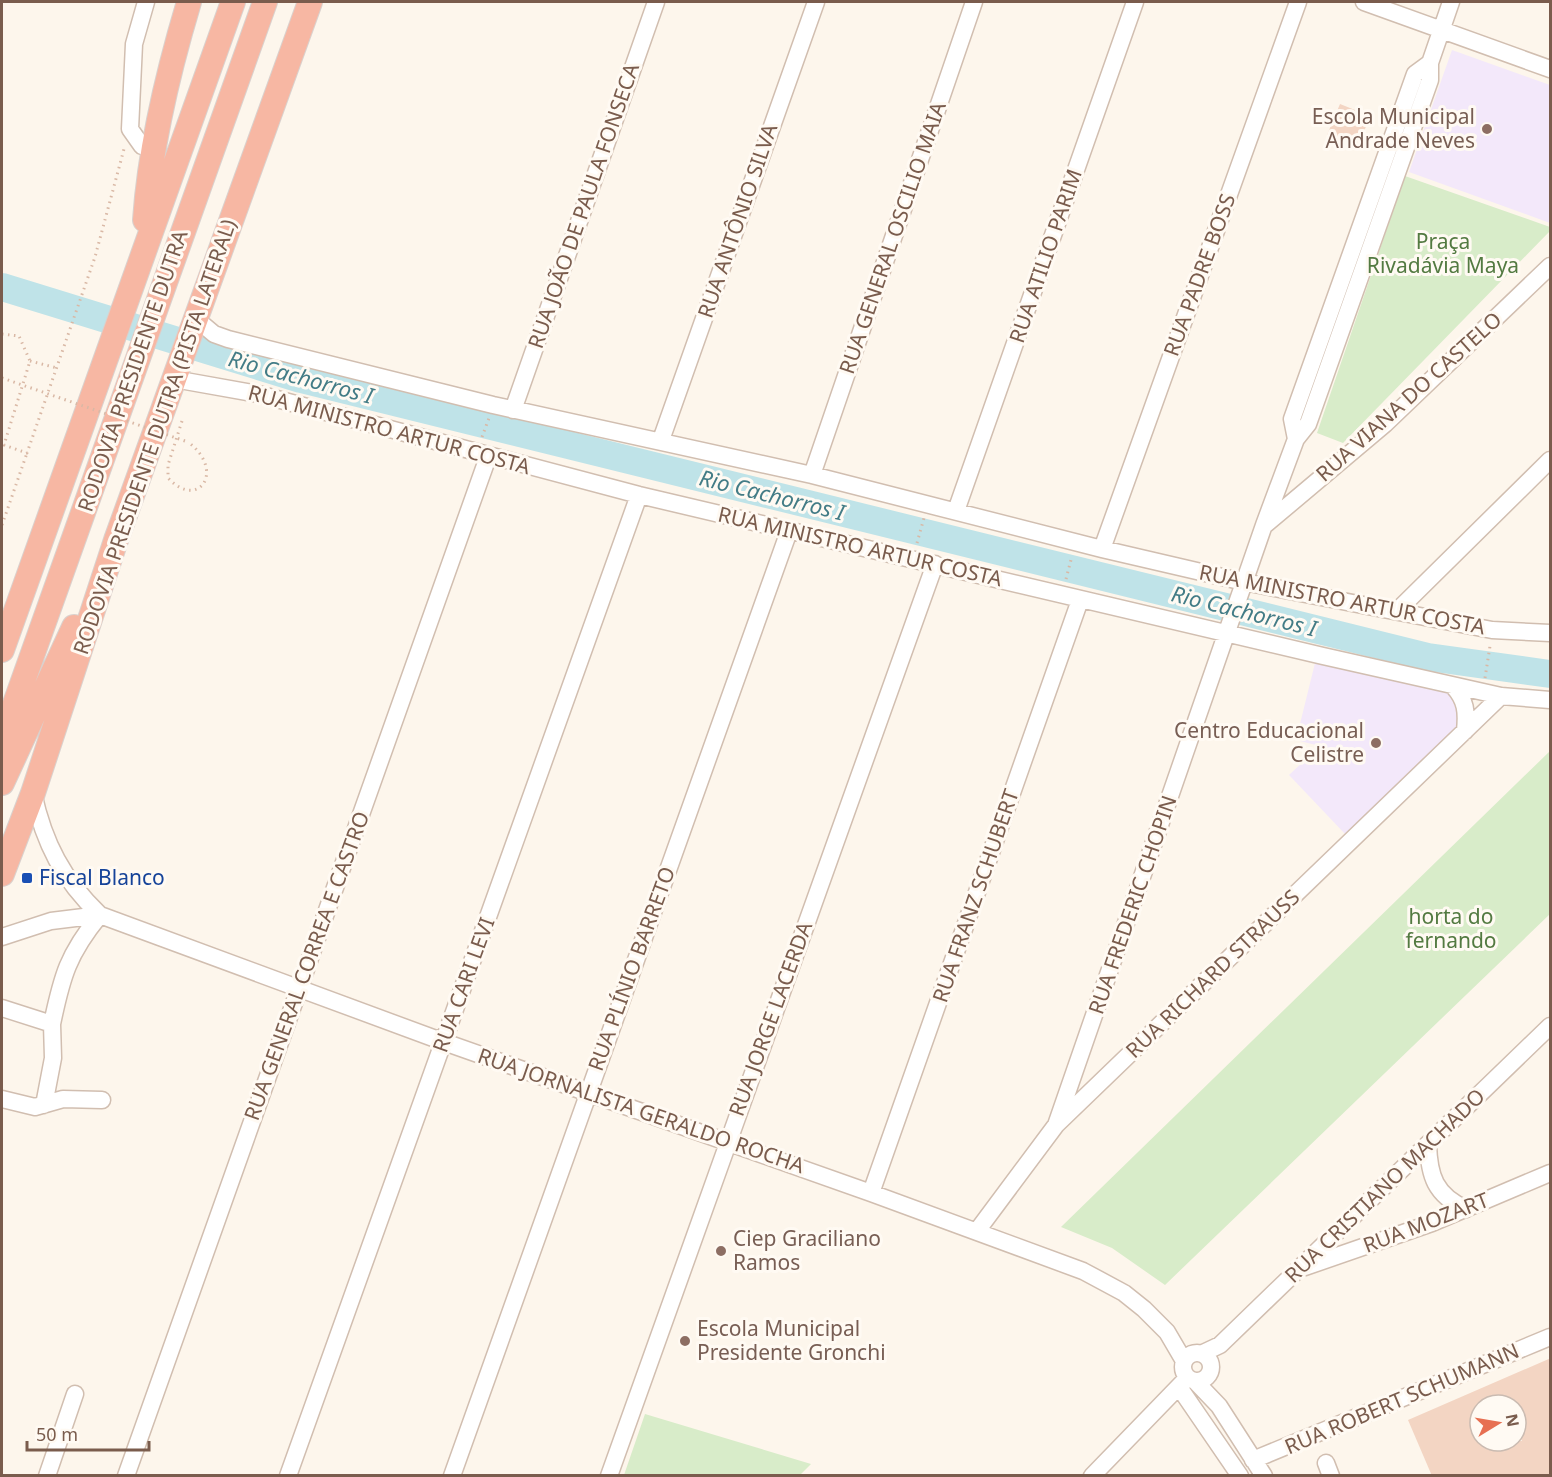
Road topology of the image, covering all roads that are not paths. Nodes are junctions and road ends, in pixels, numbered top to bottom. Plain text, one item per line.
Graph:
1 (146, 2) edge
2 (189, 2) edge
3 (233, 2) edge
4 (265, 2) edge
5 (310, 2) edge
6 (656, 2) edge
7 (816, 2) edge
8 (974, 2) edge
9 (1135, 2) edge
10 (1298, 2) edge
11 (1364, 2) edge
12 (1451, 2) edge
13 (1440, 31) junction
14 (1551, 69) edge
15 (142, 146) dead end
16 (143, 253) junction
17 (1551, 266) edge
18 (194, 323) junction
19 (176, 373) junction
20 (513, 410) junction
21 (661, 440) junction
22 (484, 450) junction
23 (1551, 460) edge
24 (812, 475) junction
25 (639, 495) junction
26 (956, 511) junction
27 (1264, 525) junction
28 (789, 531) junction
29 (116, 540) junction
30 (1102, 549) junction
31 (934, 564) junction
32 (28, 578) junction
33 (1242, 588) junction
34 (1080, 600) junction
35 (1397, 611) junction
36 (2, 622) edge
37 (1229, 627) junction
38 (1551, 633) edge
39 (2, 650) edge
40 (1454, 686) junction
41 (1501, 696) junction
42 (1551, 700) edge
43 (1465, 730) junction
44 (2, 740) edge
45 (2, 783) edge
46 (33, 793) junction
47 (2, 874) edge
48 (100, 915) junction
49 (2, 937) edge
50 (299, 990) junction
51 (3, 1013) edge
52 (52, 1024) junction
53 (1551, 1026) edge
54 (444, 1042) junction
55 (588, 1093) junction
56 (2, 1099) edge
57 (102, 1100) dead end
58 (44, 1106) junction
59 (1056, 1125) junction
60 (727, 1142) junction
61 (1428, 1144) junction
62 (1551, 1173) edge
63 (871, 1193) junction
64 (1466, 1209) junction
65 (977, 1231) junction
66 (1300, 1268) junction
67 (1551, 1337) edge
68 (1196, 1369) junction
69 (75, 1394) dead end
70 (1253, 1460) junction
71 (47, 1476) edge
72 (126, 1476) edge
73 (288, 1476) edge
74 (452, 1476) edge
75 (609, 1476) edge
76 (1092, 1476) edge
77 (1240, 1476) edge
78 (1264, 1476) edge

1 - 15 street
2 - 16 highway
3 - 16 highway, RODOVIA PRESIDENTE DUTRA
4 - 44 highway, RODOVIA PRESIDENTE DUTRA
5 - 18 highway, RODOVIA PRESIDENTE DUTRA (PISTA LATERAL)
6 - 20 street, RUA JOÃO DE PAULA FONSECA
7 - 21 street, RUA ANTÔNIO SILVA
8 - 24 street, RUA GENERAL OSCILIO MAIA
9 - 26 street, RUA ATILIO PARIM
10 - 30 street, RUA PADRE BOSS
11 - 13 street
12 - 13 street, RUA FREDERIC CHOPIN
13 - 14 street
13 - 27 street, RUA FREDERIC CHOPIN
16 - 32 highway, RODOVIA PRESIDENTE DUTRA
17 - 27 street, RUA VIANA DO CASTELO
18 - 19 highway, RODOVIA PRESIDENTE DUTRA (PISTA LATERAL)
18 - 20 street, RUA MINISTRO ARTUR COSTA
19 - 22 street, RUA MINISTRO ARTUR COSTA
19 - 29 highway, RODOVIA PRESIDENTE DUTRA (PISTA LATERAL)
20 - 21 street, RUA MINISTRO ARTUR COSTA
21 - 24 street, RUA MINISTRO ARTUR COSTA
22 - 25 street, RUA MINISTRO ARTUR COSTA
22 - 50 street, RUA GENERAL CORREA E CASTRO
23 - 35 street
24 - 26 street, RUA MINISTRO ARTUR COSTA
25 - 28 street, RUA MINISTRO ARTUR COSTA
25 - 54 street, RUA CARI LEVI
26 - 30 street, RUA MINISTRO ARTUR COSTA
27 - 33 street, RUA FREDERIC CHOPIN
28 - 31 street, RUA MINISTRO ARTUR COSTA
28 - 55 street, RUA PLÍNIO BARRETO
29 - 45 highway
29 - 46 highway, RODOVIA PRESIDENTE DUTRA (PISTA LATERAL)
30 - 33 street, RUA MINISTRO ARTUR COSTA
31 - 34 street, RUA MINISTRO ARTUR COSTA
31 - 60 street, RUA JORGE LACERDA
32 - 36 highway
32 - 39 highway, RODOVIA PRESIDENTE DUTRA
33 - 35 street, RUA MINISTRO ARTUR COSTA
33 - 37 street, RUA FREDERIC CHOPIN
34 - 37 street, RUA MINISTRO ARTUR COSTA
34 - 63 street, RUA FRANZ SCHUBERT
35 - 38 street, RUA MINISTRO ARTUR COSTA
37 - 40 street, RUA MINISTRO ARTUR COSTA
37 - 59 street, RUA FREDERIC CHOPIN
40 - 41 street, RUA MINISTRO ARTUR COSTA
40 - 43 street
41 - 42 street, RUA MINISTRO ARTUR COSTA
41 - 43 street, RUA RICHARD STRAUSS
43 - 59 street, RUA RICHARD STRAUSS
46 - 47 highway, RODOVIA PRESIDENTE DUTRA (PISTA LATERAL)
46 - 48 street, RUA JORNALISTA GERALDO ROCHA
48 - 49 street, RUA JORNALISTA GERALDO ROCHA
48 - 50 street, RUA JORNALISTA GERALDO ROCHA
48 - 52 street
50 - 54 street, RUA JORNALISTA GERALDO ROCHA
50 - 72 street, RUA GENERAL CORREA E CASTRO
51 - 52 street
52 - 58 street
53 - 61 street, RUA CRISTIANO MACHADO
54 - 55 street, RUA JORNALISTA GERALDO ROCHA
54 - 73 street, RUA CARI LEVI
55 - 60 street, RUA JORNALISTA GERALDO ROCHA
55 - 74 street, RUA PLÍNIO BARRETO
56 - 58 street
57 - 58 street
59 - 65 street, RUA RICHARD STRAUSS
60 - 63 street, RUA JORNALISTA GERALDO ROCHA
60 - 75 street, RUA JORGE LACERDA
61 - 64 street
61 - 66 street, RUA CRISTIANO MACHADO
62 - 64 street, RUA MOZART
63 - 65 street, RUA JORNALISTA GERALDO ROCHA
64 - 66 street, RUA MOZART
65 - 68 street, RUA JORNALISTA GERALDO ROCHA
66 - 68 street, RUA CRISTIANO MACHADO
67 - 70 street, RUA ROBERT SCHUMANN
68 - 70 street, RUA JORNALISTA GERALDO ROCHA
68 - 76 street, RUA CRISTIANO MACHADO
68 - 77 street, RUA JORNALISTA GERALDO ROCHA
69 - 71 street
70 - 78 street, RUA JORNALISTA GERALDO ROCHA

